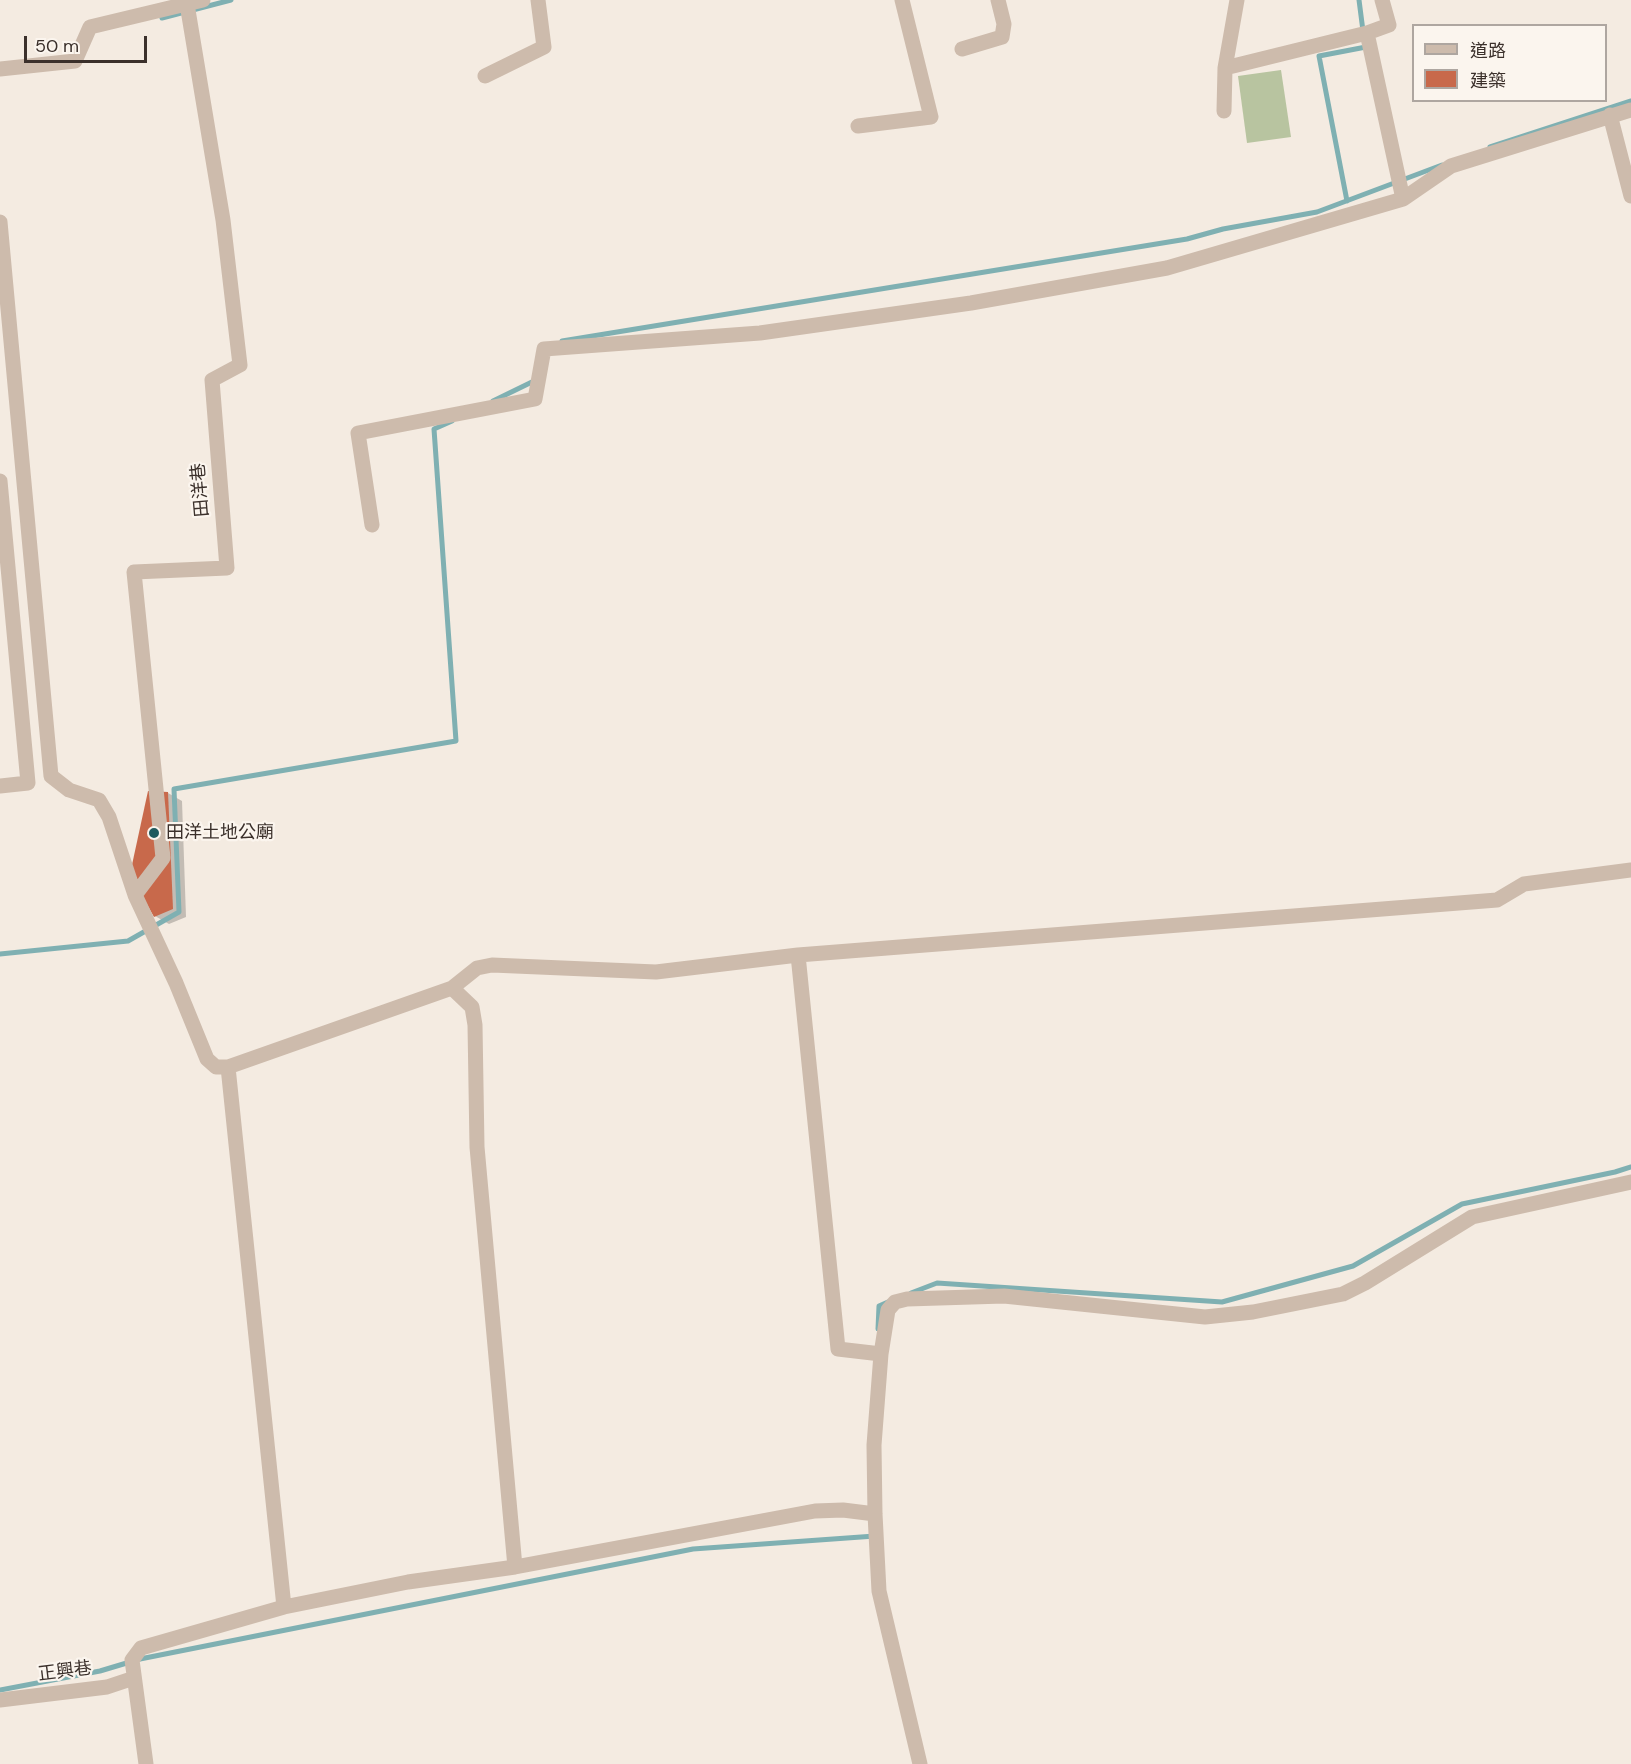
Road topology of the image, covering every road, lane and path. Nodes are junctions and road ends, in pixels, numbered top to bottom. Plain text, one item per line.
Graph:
1 (203, 0) edge
2 (538, 0) edge
3 (902, 0) edge
4 (998, 0) edge
5 (1237, 0) edge
6 (1382, 0) edge
7 (187, 4) junction
8 (1367, 33) junction
9 (962, 49) dead end
10 (1225, 68) junction
11 (0, 69) edge
12 (485, 76) dead end
13 (1631, 110) edge
14 (1224, 111) dead end
15 (1610, 116) junction
16 (858, 126) dead end
17 (1631, 196) edge
18 (1402, 199) junction
19 (0, 222) edge
20 (0, 481) edge
21 (2, 522) edge
22 (372, 525) dead end
23 (0, 786) edge
24 (1631, 870) edge
25 (135, 895) junction
26 (798, 955) junction
27 (453, 988) junction
28 (228, 1067) junction
29 (1631, 1182) edge
30 (881, 1354) junction
31 (875, 1514) junction
32 (515, 1567) junction
33 (284, 1607) junction
34 (134, 1678) junction
35 (0, 1700) edge
36 (146, 1764) edge
37 (920, 1764) edge

1 - 7 street
2 - 12 street
3 - 16 street
4 - 9 street
5 - 10 street
6 - 8 street
7 - 11 street
7 - 25 street, 田洋巷
8 - 10 street
8 - 18 street
10 - 14 street
13 - 15 street
15 - 17 street
15 - 18 street
18 - 22 street
19 - 25 street
20 - 21 street
21 - 23 street
24 - 26 street
25 - 28 street
26 - 27 street
26 - 30 street
27 - 28 street
27 - 32 street
28 - 33 street
29 - 30 street
30 - 31 street
31 - 32 street
31 - 37 street
32 - 33 street
33 - 34 street
34 - 35 street, 正興巷
34 - 36 street

